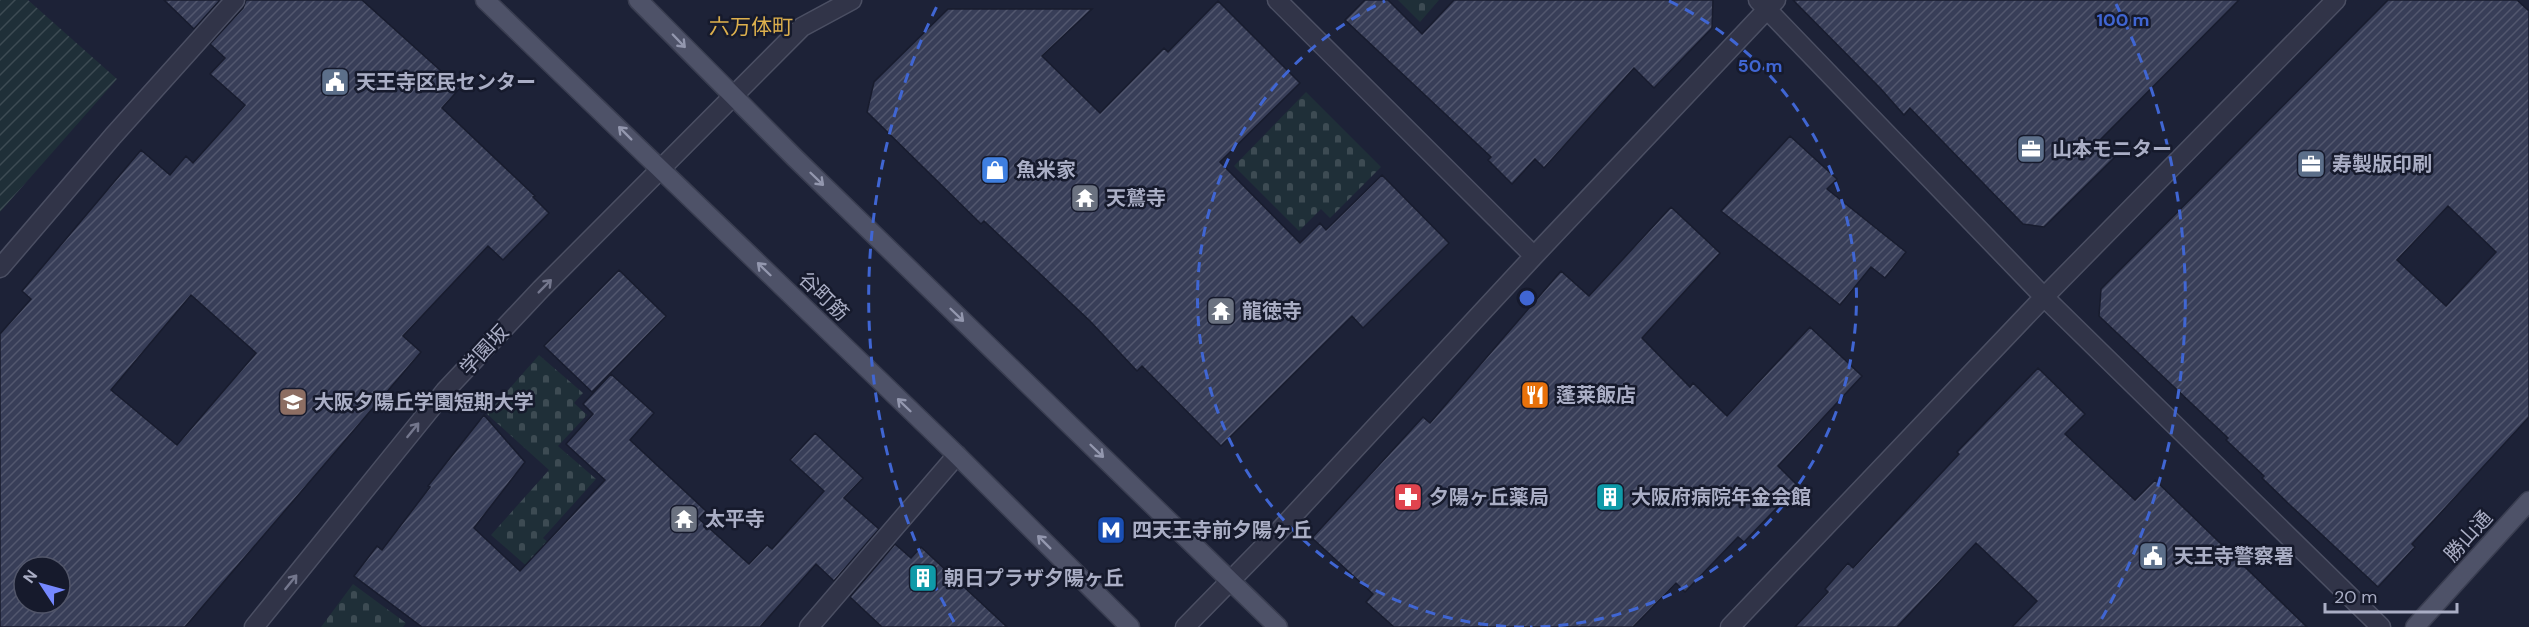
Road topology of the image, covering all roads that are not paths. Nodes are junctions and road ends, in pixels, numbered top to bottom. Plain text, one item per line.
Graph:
1 (235, 0) edge
2 (486, 0) edge
3 (638, 0) edge
4 (852, 0) edge
5 (1277, 0) edge
6 (2336, 0) edge
7 (1767, 3) edge
8 (734, 97) junction
9 (662, 170) junction
10 (1534, 256) junction
11 (0, 268) edge
12 (2044, 297) junction
13 (957, 455) junction
14 (2529, 501) edge
15 (1230, 580) junction
16 (254, 627) edge
17 (809, 627) edge
18 (1130, 627) edge
19 (1185, 627) edge
20 (1278, 627) edge
21 (1730, 627) edge
22 (2381, 627) edge
23 (2415, 627) edge

1 - 11 street
9 -> 2 main road, 谷町筋
3 -> 8 main road
4 - 8 street, 学園坂
5 - 10 street
6 - 12 street
7 - 10 street
7 - 12 street
8 - 9 street, 学園坂
8 -> 15 main road
13 -> 9 main road, 谷町筋
16 -> 9 street, 学園坂
10 - 15 street
12 - 21 street
12 - 22 street
13 - 17 street
18 -> 13 main road, 谷町筋
14 - 23 main road, 勝山通
15 - 19 street
15 - 20 main road

